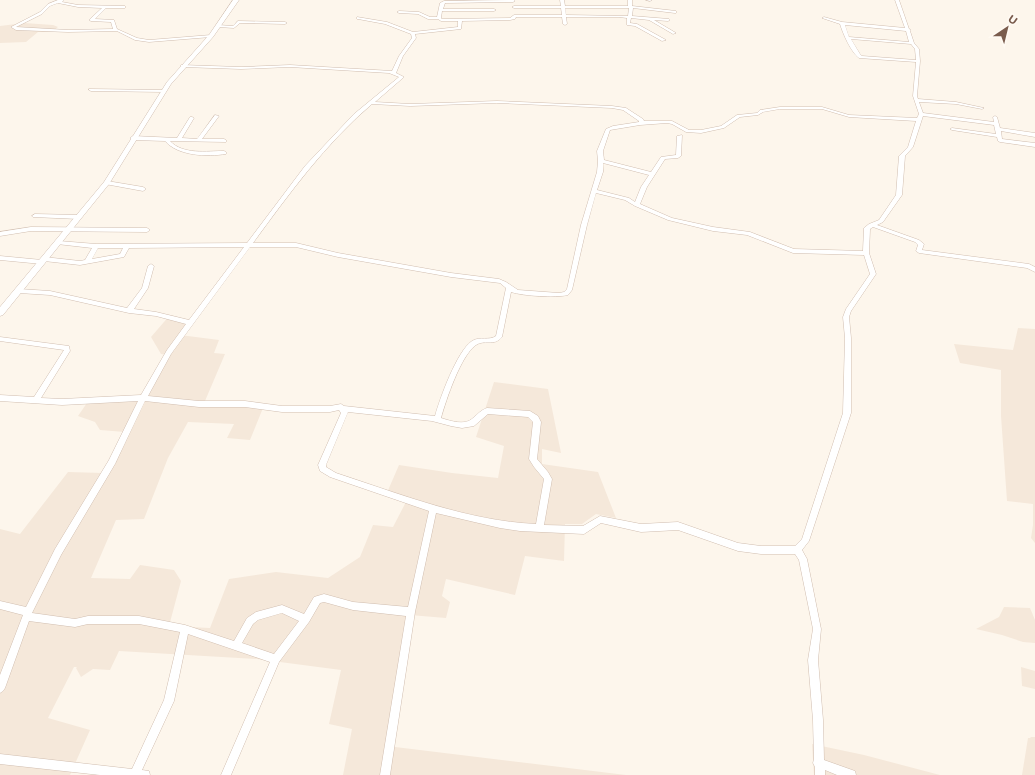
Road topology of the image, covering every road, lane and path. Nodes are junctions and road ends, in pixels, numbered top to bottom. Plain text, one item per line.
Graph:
1 (236, 0) edge
2 (562, 0) edge
3 (614, 0) edge
4 (630, 0) edge
5 (897, 0) edge
6 (60, 1) edge
7 (514, 1) edge
8 (494, 2) junction
9 (616, 6) junction
10 (124, 7) dead end
11 (514, 7) junction
12 (563, 7) junction
13 (602, 7) junction
14 (632, 7) junction
15 (104, 8) junction
16 (440, 10) junction
17 (494, 10) junction
18 (400, 12) dead end
19 (675, 12) dead end
20 (514, 16) junction
21 (543, 16) junction
22 (564, 16) junction
23 (602, 16) junction
24 (631, 16) junction
25 (358, 18) dead end
26 (439, 18) junction
27 (648, 18) junction
28 (824, 18) dead end
29 (495, 19) junction
30 (460, 20) junction
31 (668, 20) dead end
32 (543, 23) dead end
33 (842, 23) junction
34 (285, 24) dead end
35 (565, 24) dead end
36 (218, 26) junction
37 (115, 30) junction
38 (909, 30) junction
39 (413, 33) junction
40 (674, 33) dead end
41 (211, 36) junction
42 (849, 38) junction
43 (664, 40) dead end
44 (912, 43) junction
45 (918, 61) junction
46 (183, 66) junction
47 (394, 72) junction
48 (92, 90) dead end
49 (164, 91) junction
50 (917, 100) junction
51 (372, 103) junction
52 (982, 108) dead end
53 (217, 116) dead end
54 (920, 117) junction
55 (995, 117) dead end
56 (192, 118) dead end
57 (642, 123) junction
58 (996, 127) junction
59 (952, 129) dead end
60 (1035, 135) edge
61 (680, 136) dead end
62 (999, 136) junction
63 (133, 138) junction
64 (166, 139) junction
65 (198, 139) junction
66 (178, 140) junction
67 (224, 141) dead end
68 (1035, 145) edge
69 (224, 154) dead end
70 (601, 161) junction
71 (653, 174) junction
72 (107, 183) junction
73 (143, 189) dead end
74 (594, 191) junction
75 (637, 205) junction
76 (35, 216) dead end
77 (79, 217) junction
78 (870, 225) junction
79 (68, 230) junction
80 (147, 230) dead end
81 (0, 234) edge
82 (59, 242) junction
83 (249, 245) junction
84 (96, 246) junction
85 (128, 246) junction
86 (866, 253) junction
87 (0, 258) edge
88 (43, 261) junction
89 (87, 262) junction
90 (151, 266) dead end
91 (1035, 270) edge
92 (509, 288) junction
93 (19, 291) junction
94 (1, 311) edge
95 (129, 311) junction
96 (191, 323) junction
97 (0, 339) edge
98 (0, 398) edge
99 (143, 398) junction
100 (36, 400) junction
101 (344, 409) junction
102 (437, 420) junction
103 (434, 508) junction
104 (540, 527) junction
105 (797, 550) junction
106 (0, 605) edge
107 (411, 612) junction
108 (28, 614) junction
109 (306, 619) junction
110 (185, 629) junction
111 (236, 645) junction
112 (276, 659) junction
113 (0, 688) edge
114 (0, 759) edge
115 (818, 763) junction
116 (140, 774) edge
117 (226, 775) edge
118 (385, 775) edge
119 (820, 775) edge
120 (851, 775) edge

1 - 36 street
2 - 12 street
3 - 9 street
4 - 14 street
5 - 38 street
6 - 15 street
6 - 37 street
7 - 8 street
7 - 11 street
8 - 16 street
8 - 17 street
9 - 13 street
9 - 14 street
10 - 15 street
11 - 12 street
11 - 20 street
12 - 13 street
12 - 22 street
13 - 23 street
14 - 19 street
14 - 24 street
15 - 37 street
16 - 17 street
16 - 26 street
17 - 29 street
18 - 26 street
20 - 21 street
20 - 29 street
21 - 22 street
21 - 32 street
22 - 23 street
22 - 35 street
23 - 24 street
24 - 27 street
24 - 43 street
25 - 39 street
26 - 30 street
27 - 31 street
27 - 40 street
28 - 33 street
29 - 30 street
30 - 39 street
33 - 38 street
33 - 42 street
34 - 36 street
36 - 41 street
37 - 41 street
38 - 44 street
39 - 47 street
41 - 46 street
42 - 44 street
42 - 45 street
44 - 45 street
45 - 50 street
46 - 47 street
46 - 49 street
47 - 51 street
48 - 49 street
49 - 63 street
50 - 52 street
50 - 54 street
51 - 57 street
51 - 83 street
53 - 65 street
54 - 57 street
54 - 58 street
54 - 78 street
55 - 58 street
56 - 66 street
57 - 70 street
58 - 60 street
58 - 62 street
59 - 62 street
61 - 71 street
62 - 68 street
63 - 64 street
63 - 72 street
64 - 66 street
64 - 69 street
65 - 66 street
65 - 67 street
70 - 71 street
70 - 74 street
71 - 75 street
72 - 73 street
72 - 77 street
74 - 75 street
74 - 92 street
75 - 86 street
76 - 77 street
77 - 79 street
78 - 86 street
78 - 91 street
79 - 80 street
79 - 81 street
79 - 82 street
82 - 84 street
82 - 88 street
83 - 85 street
83 - 92 street
83 - 96 street
84 - 85 street
84 - 89 street
85 - 89 street
86 - 105 street
87 - 88 street
88 - 89 street
88 - 93 street
90 - 95 street
92 - 102 street
93 - 94 street
93 - 95 street
95 - 96 street
96 - 99 street
97 - 100 street
98 - 100 street
99 - 100 street
99 - 101 street
99 - 108 street
101 - 102 street
101 - 103 street
102 - 104 street
103 - 104 street
103 - 107 street
104 - 105 street
105 - 115 street
106 - 108 street
107 - 109 street
107 - 118 street
108 - 110 street
108 - 113 street
109 - 111 street
109 - 112 street
110 - 111 street
110 - 116 street
111 - 112 street
112 - 117 street
114 - 116 street
115 - 119 street
115 - 120 street

